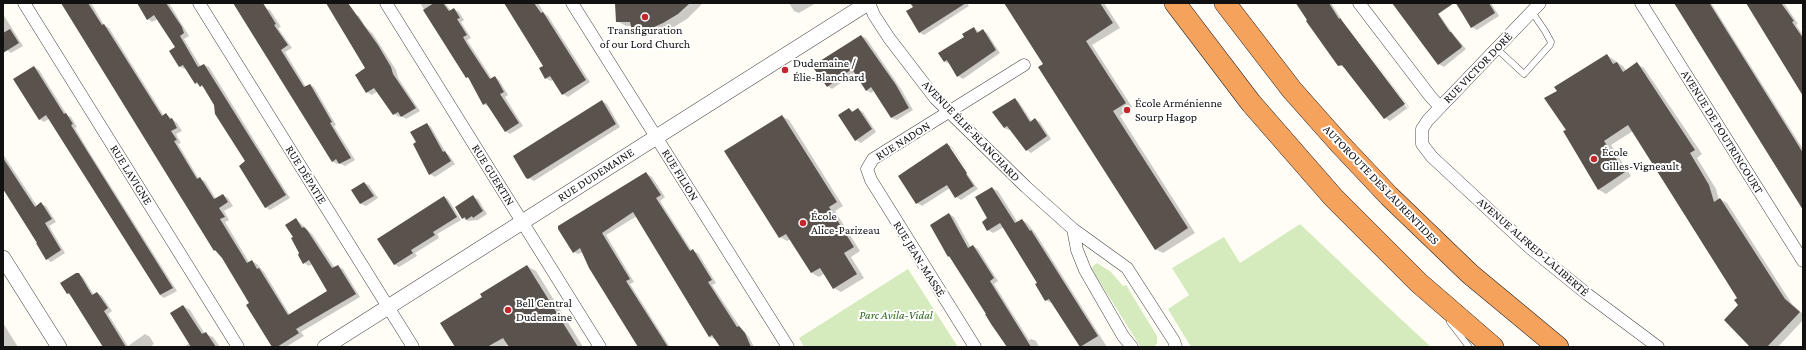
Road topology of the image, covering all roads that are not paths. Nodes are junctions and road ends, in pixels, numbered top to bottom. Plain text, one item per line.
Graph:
1 (24, 3) edge
2 (199, 3) edge
3 (386, 3) edge
4 (572, 3) edge
5 (868, 3) edge
6 (1175, 3) edge
7 (1225, 3) edge
8 (1359, 3) edge
9 (1524, 3) edge
10 (1540, 3) edge
11 (1641, 3) edge
12 (1532, 12) junction
13 (1497, 49) junction
14 (1024, 65) dead end
15 (1440, 107) junction
16 (950, 112) junction
17 (1421, 135) joint
18 (656, 137) junction
19 (868, 169) joint
20 (522, 222) junction
21 (1073, 229) junction
22 (3, 258) edge
23 (1803, 261) edge
24 (1419, 283) junction
25 (388, 307) junction
26 (1442, 312) dead end
27 (1446, 318) dead end
28 (59, 347) edge
29 (238, 347) edge
30 (325, 347) edge
31 (413, 347) edge
32 (600, 347) edge
33 (788, 347) edge
34 (974, 347) edge
35 (1132, 347) edge
36 (1176, 347) edge
37 (1469, 347) edge
38 (1493, 347) edge
39 (1558, 347) edge
40 (1658, 347) edge

1 - 29 street, RUE LAVIGNE
2 - 25 street, RUE DÉPATIE
3 - 20 street, RUE GUERTIN
4 - 18 street, RUE FILION
5 - 16 street, AVENUE ÉLIE-BLANCHARD
5 - 18 street, RUE DUDEMAINE
6 - 24 highway
7 - 39 highway, AUTOROUTE DES LAURENTIDES
8 - 15 street
9 - 12 street
10 - 12 street, RUE VICTOR DORÉ
11 - 23 street, AVENUE DE POUTRINCOURT
12 - 13 street, RUE VICTOR DORÉ
12 - 13 lane
13 - 15 street, RUE VICTOR DORÉ
14 - 16 street, RUE NADON
15 - 17 street, RUE VICTOR DORÉ
16 - 19 street, RUE NADON
16 - 21 street, AVENUE ÉLIE-BLANCHARD
17 - 40 street, AVENUE ALFRED-LALIBERTÉ
18 - 20 street, RUE DUDEMAINE
18 - 33 street, RUE FILION
19 - 34 street, RUE JEAN-MASSÉ
20 - 25 street, RUE DUDEMAINE
20 - 32 street, RUE GUERTIN
21 - 35 street
21 - 36 street, AVENUE ÉLIE-BLANCHARD
22 - 28 street
24 - 26 lane
24 - 38 highway
25 - 30 street, RUE DUDEMAINE
25 - 31 street, RUE DÉPATIE
27 - 37 lane

